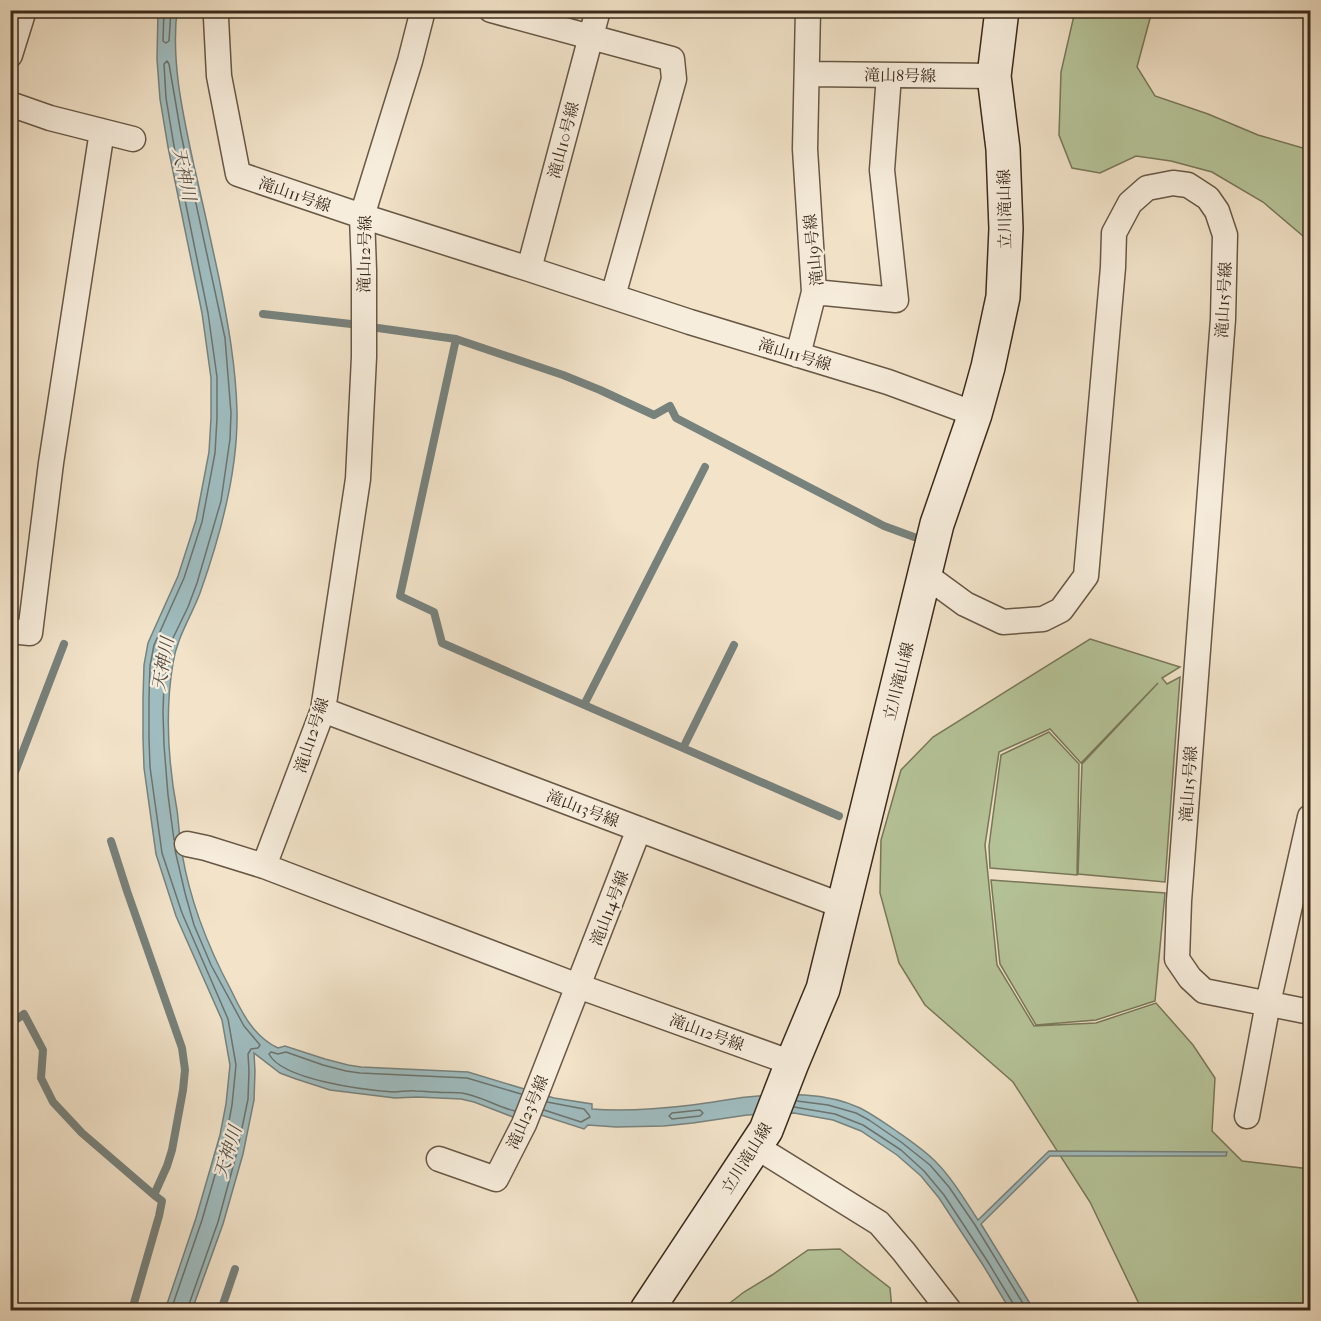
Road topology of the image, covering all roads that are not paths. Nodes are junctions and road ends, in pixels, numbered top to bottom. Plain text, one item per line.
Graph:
1 (24, 10) edge
2 (218, 10) edge
3 (423, 10) edge
4 (491, 10) edge
5 (598, 10) edge
6 (808, 10) edge
7 (1002, 10) edge
8 (590, 37) junction
9 (10, 55) edge
10 (807, 74) junction
11 (889, 75) junction
12 (994, 76) junction
13 (10, 104) edge
14 (102, 131) junction
15 (133, 139) dead end
16 (362, 216) junction
17 (529, 269) junction
18 (814, 292) junction
19 (613, 296) junction
20 (798, 355) junction
21 (975, 414) junction
22 (924, 574) junction
23 (10, 631) edge
24 (322, 710) junction
25 (1311, 817) edge
26 (639, 830) junction
27 (187, 844) dead end
28 (264, 866) junction
29 (1304, 878) edge
30 (843, 906) junction
31 (578, 986) junction
32 (1268, 1003) junction
33 (1311, 1012) edge
34 (788, 1074) junction
35 (1247, 1116) dead end
36 (760, 1138) junction
37 (439, 1159) dead end
38 (647, 1311) edge
39 (950, 1311) edge

1 - 9 street
2 - 16 street, 滝山11号線
3 - 16 street, 滝山12号線
4 - 8 street
5 - 8 street, 滝山10号線
6 - 10 street, 滝山9号線
7 - 12 street, 立川滝山線
8 - 17 street, 滝山10号線
8 - 19 street
10 - 11 street, 滝山8号線
10 - 18 street, 滝山9号線
11 - 12 street, 滝山8号線
11 - 18 street, 滝山9号線
12 - 21 street, 立川滝山線
13 - 14 street
14 - 15 street
14 - 23 street
16 - 17 street, 滝山11号線
16 - 24 street, 滝山12号線
17 - 19 street, 滝山11号線
18 - 20 street
19 - 20 street, 滝山11号線
20 - 21 street, 滝山11号線
21 - 22 street, 立川滝山線
22 - 30 street, 立川滝山線
22 - 32 street, 滝山15号線
24 - 26 street, 滝山13号線
24 - 28 street, 滝山12号線
25 - 29 street
26 - 30 street, 滝山13号線
26 - 31 street, 滝山14号線
27 - 28 street
28 - 31 street, 滝山12号線
29 - 32 street
30 - 34 street, 立川滝山線
31 - 34 street, 滝山12号線
31 - 37 street, 滝山23号線
32 - 33 street, 滝山15号線
32 - 35 street
34 - 36 street, 立川滝山線
36 - 38 street, 立川滝山線
36 - 39 street

